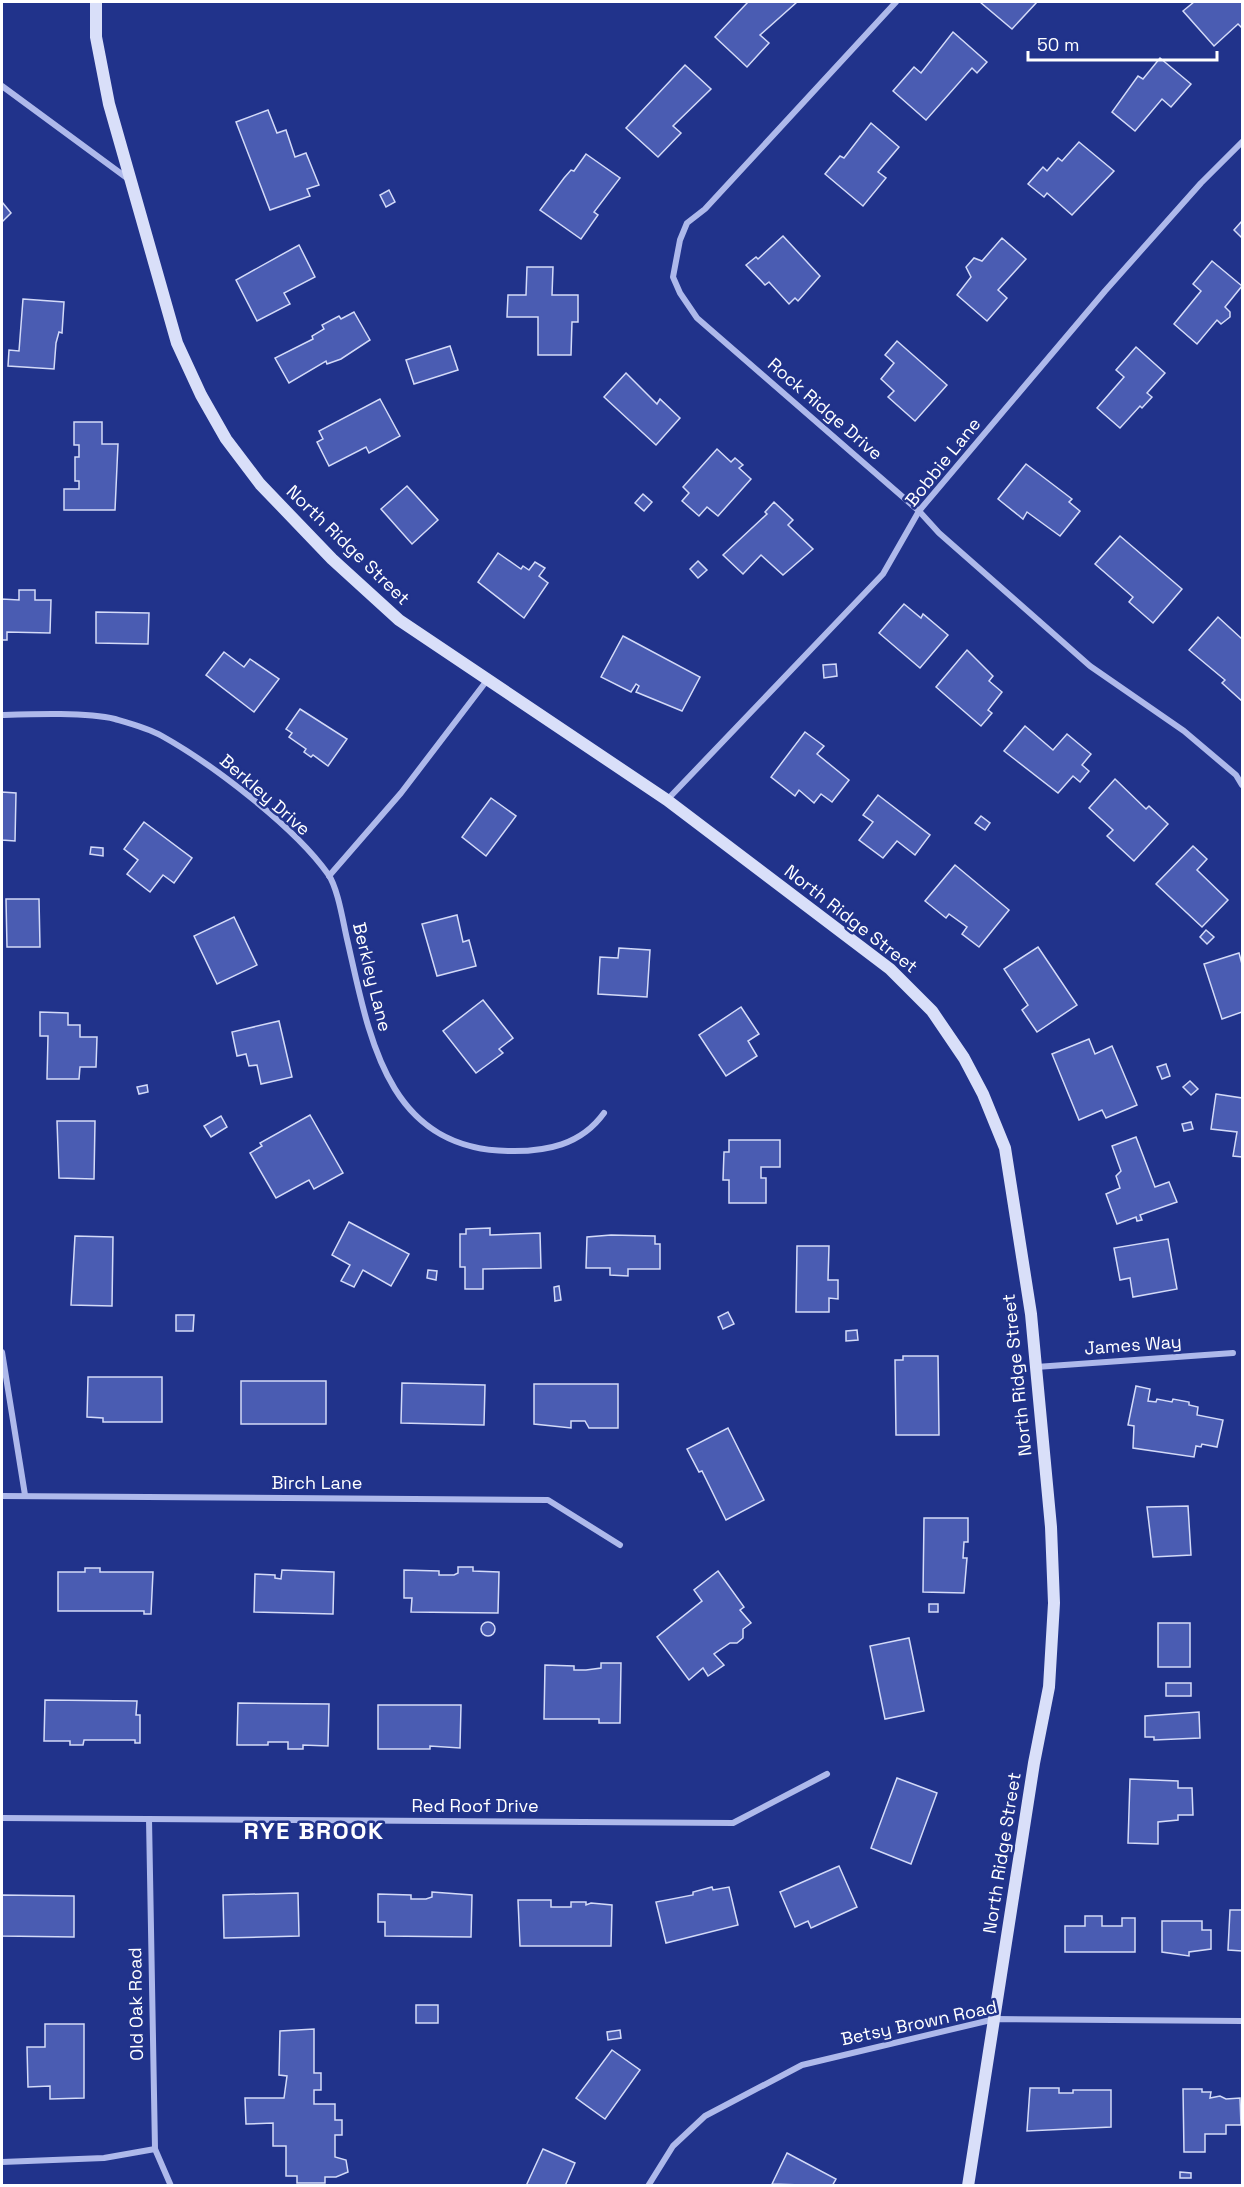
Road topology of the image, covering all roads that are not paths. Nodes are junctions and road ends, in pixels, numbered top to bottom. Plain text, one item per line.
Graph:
1 (96, 2) edge
2 (896, 2) edge
3 (2, 86) edge
4 (1242, 142) edge
5 (133, 182) junction
6 (919, 511) junction
7 (488, 679) junction
8 (2, 715) edge
9 (1242, 785) edge
10 (667, 800) junction
11 (329, 876) junction
12 (604, 1113) dead end
13 (2, 1352) edge
14 (1233, 1353) dead end
15 (1036, 1367) junction
16 (25, 1495) junction
17 (2, 1496) edge
18 (620, 1545) dead end
19 (827, 1774) dead end
20 (2, 1818) edge
21 (148, 1819) junction
22 (995, 2019) junction
23 (1242, 2020) edge
24 (154, 2149) junction
25 (2, 2162) edge
26 (171, 2186) edge
27 (648, 2186) edge
28 (968, 2186) edge

1 - 5 street, North Ridge Street
2 - 6 street, Rock Ridge Drive
3 - 5 street
4 - 6 street, Bobbie Lane
5 - 7 street, North Ridge Street
6 - 9 street, Rock Ridge Drive
6 - 10 street, Bobbie Lane
7 - 10 street, North Ridge Street
7 - 11 street
8 - 11 street, Berkley Drive
10 - 15 street, North Ridge Street
11 - 12 street, Berkley Lane
13 - 16 street
14 - 15 street, James Way
15 - 22 street, North Ridge Street
16 - 17 street, Birch Lane
16 - 18 street, Birch Lane
19 - 21 street, Red Roof Drive
20 - 21 street, Red Roof Drive
21 - 24 street, Old Oak Road
22 - 23 street, Betsy Brown Road
22 - 27 street, Betsy Brown Road
22 - 28 street, North Ridge Street
24 - 25 street
24 - 26 street, Old Oak Road

